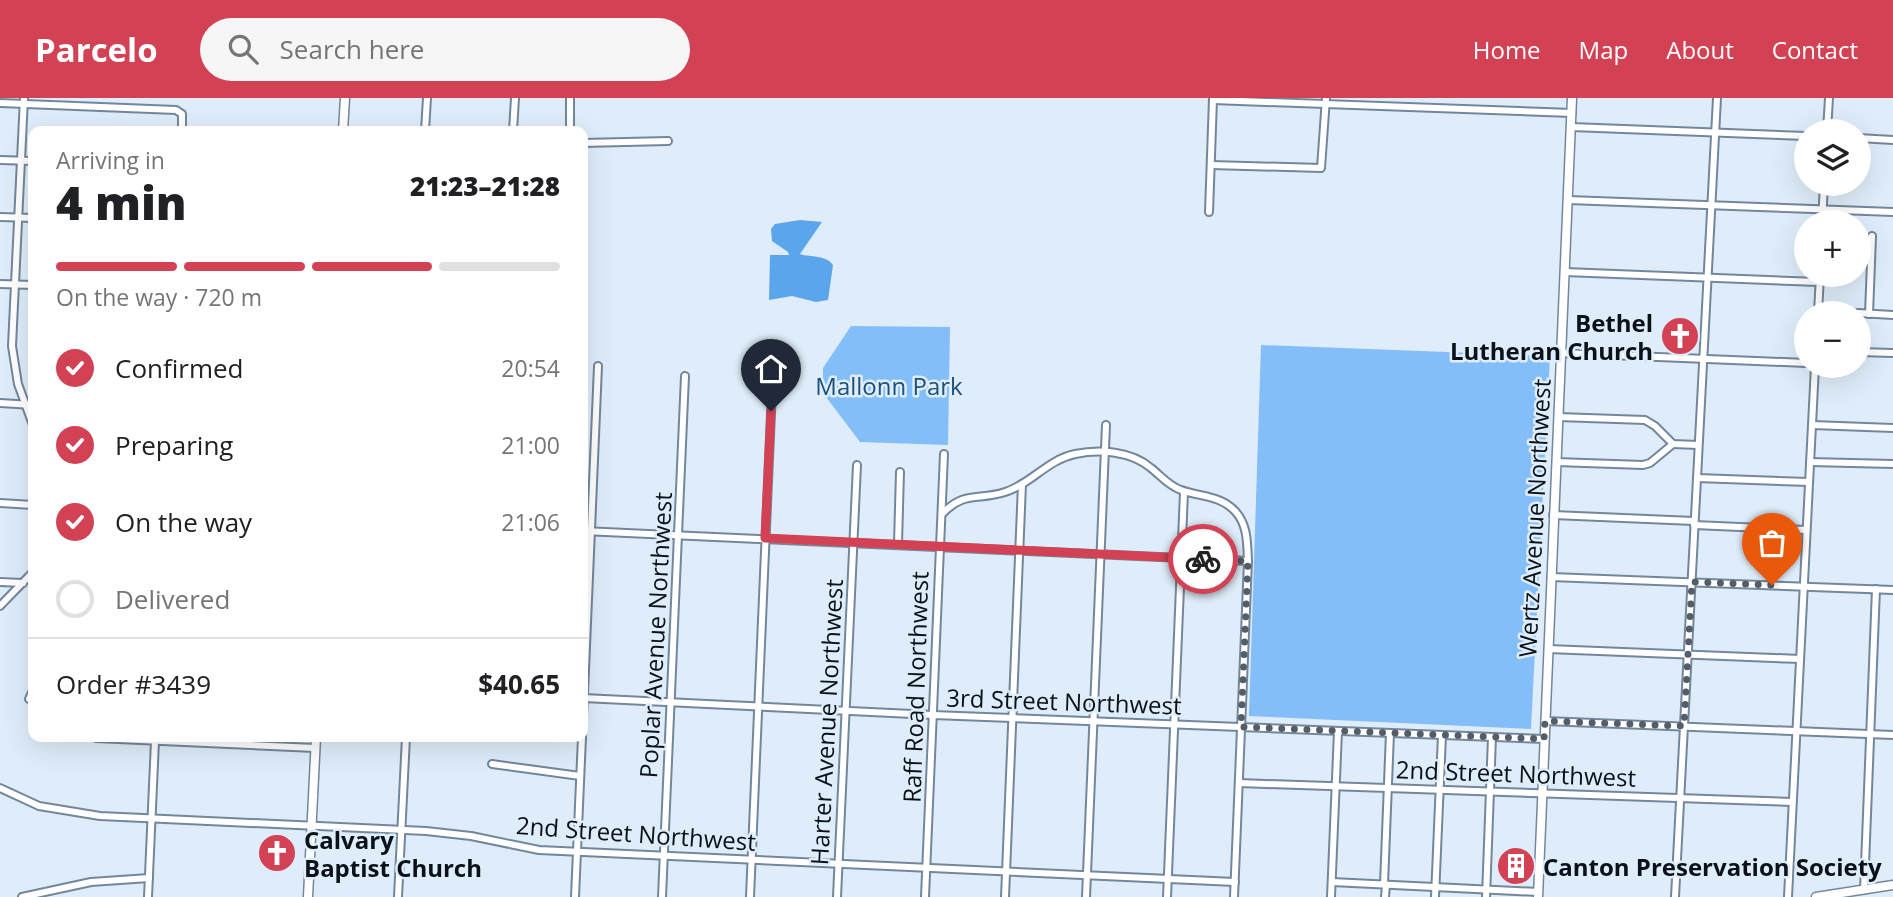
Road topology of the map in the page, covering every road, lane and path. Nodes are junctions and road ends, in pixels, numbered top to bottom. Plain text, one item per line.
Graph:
1 (345, 98) edge
2 (427, 98) edge
3 (515, 98) edge
4 (570, 98) edge
5 (1380, 98) edge
6 (1572, 98) edge
7 (1717, 98) edge
8 (1829, 98) edge
9 (1213, 99) edge
10 (1271, 100) edge
11 (23, 101) edge
12 (1326, 102) edge
13 (0, 103) edge
14 (1379, 107) junction
15 (1572, 113) junction
16 (1828, 119) edge
17 (182, 126) edge
18 (343, 126) edge
19 (425, 126) edge
20 (513, 126) edge
21 (570, 126) edge
22 (1572, 127) junction
23 (1715, 133) junction
24 (1794, 136) edge
25 (1871, 139) edge
26 (1893, 140) edge
27 (668, 141) dead end
28 (588, 143) edge
29 (0, 160) edge
30 (20, 160) junction
31 (28, 161) edge
32 (1211, 164) junction
33 (1824, 196) edge
34 (1568, 200) junction
35 (1711, 205) junction
36 (1823, 209) junction
37 (1209, 212) dead end
38 (1893, 212) edge
39 (0, 217) edge
40 (19, 218) junction
41 (28, 218) edge
42 (1872, 236) dead end
43 (1564, 272) junction
44 (1707, 278) junction
45 (1794, 278) edge
46 (0, 284) edge
47 (16, 284) junction
48 (28, 285) edge
49 (1870, 301) edge
50 (1871, 314) edge
51 (1893, 315) edge
52 (1871, 352) edge
53 (1561, 353) junction
54 (1893, 353) edge
55 (1703, 359) junction
56 (1794, 363) edge
57 (598, 366) dead end
58 (685, 376) dead end
59 (1814, 378) edge
60 (772, 390) dead end
61 (28, 401) edge
62 (0, 403) edge
63 (28, 404) edge
64 (1558, 417) junction
65 (1106, 425) dead end
66 (1812, 425) junction
67 (1893, 428) edge
68 (1674, 444) junction
69 (1699, 445) junction
70 (1104, 453) junction
71 (944, 454) dead end
72 (1556, 462) junction
73 (1810, 462) junction
74 (1893, 464) edge
75 (856, 466) dead end
76 (900, 472) dead end
77 (1697, 478) junction
78 (1809, 482) junction
79 (1022, 484) junction
80 (1184, 492) junction
81 (0, 503) edge
82 (28, 505) edge
83 (942, 514) junction
84 (1553, 515) junction
85 (588, 516) edge
86 (1694, 523) junction
87 (1806, 530) junction
88 (588, 531) edge
89 (678, 535) junction
90 (765, 538) junction
91 (853, 542) junction
92 (898, 544) junction
93 (940, 547) junction
94 (1020, 550) junction
95 (1099, 554) junction
96 (1181, 558) junction
97 (1248, 561) junction
98 (1551, 577) junction
99 (28, 578) edge
100 (0, 582) edge
101 (1692, 582) junction
102 (23, 583) junction
103 (1803, 586) junction
104 (1876, 589) junction
105 (1893, 590) edge
106 (0, 606) edge
107 (1548, 649) junction
108 (1688, 655) junction
109 (1800, 659) junction
110 (588, 698) edge
111 (671, 703) junction
112 (758, 706) junction
113 (846, 711) junction
114 (933, 715) junction
115 (1012, 718) junction
116 (1092, 721) junction
117 (1545, 721) junction
118 (1174, 725) junction
119 (1684, 726) junction
120 (1241, 727) junction
121 (1338, 730) junction
122 (1796, 731) junction
123 (1390, 733) junction
124 (1870, 734) junction
125 (1442, 735) junction
126 (1893, 735) edge
127 (1492, 737) junction
128 (1544, 739) junction
129 (155, 742) edge
130 (178, 742) edge
131 (316, 742) edge
132 (406, 742) edge
133 (582, 742) edge
134 (315, 748) junction
135 (492, 764) dead end
136 (580, 776) junction
137 (1239, 783) junction
138 (1336, 786) junction
139 (0, 788) edge
140 (1388, 788) junction
141 (1439, 791) junction
142 (1490, 793) junction
143 (1542, 794) junction
144 (1680, 798) junction
145 (1792, 802) junction
146 (151, 819) junction
147 (312, 827) junction
148 (401, 830) junction
149 (576, 852) junction
150 (664, 856) junction
151 (751, 860) junction
152 (838, 864) junction
153 (927, 868) junction
154 (1006, 872) junction
155 (1086, 875) junction
156 (149, 878) junction
157 (1167, 879) junction
158 (1235, 882) junction
159 (1332, 882) junction
160 (1385, 885) junction
161 (1893, 885) edge
162 (1435, 888) junction
163 (1864, 890) junction
164 (1486, 893) edge
165 (1538, 895) edge
166 (22, 897) edge
167 (148, 897) edge
168 (309, 897) edge
169 (398, 897) edge
170 (575, 897) edge
171 (662, 897) edge
172 (750, 897) edge
173 (837, 897) edge
174 (925, 897) edge
175 (1005, 897) edge
176 (1086, 897) edge
177 (1167, 897) edge
178 (1234, 897) edge
179 (1331, 897) edge
180 (1385, 897) edge
181 (1435, 897) edge
182 (1675, 897) edge
183 (1788, 897) edge
184 (1816, 897) edge

1 - 18 main road
2 - 19 street
3 - 20 street
4 - 21 street
5 - 14 street
6 - 15 main road, Wertz Avenue Northwest
7 - 23 street
8 - 16 street
9 - 10 street
9 - 32 street
10 - 12 street
11 - 13 street
11 - 17 street
11 - 30 street
12 - 14 street
12 - 32 street
14 - 15 street
15 - 22 main road, Wertz Avenue Northwest
22 - 23 street
22 - 34 main road, Wertz Avenue Northwest
23 - 24 street
23 - 35 street
25 - 26 street
27 - 28 street
29 - 30 street
30 - 31 street
30 - 40 street
32 - 37 street
33 - 36 street
34 - 35 street
34 - 43 main road, Wertz Avenue Northwest
35 - 36 street
35 - 44 street
36 - 38 street
39 - 40 street
40 - 41 street
40 - 47 street
42 - 49 street
43 - 44 street
43 - 53 main road, Wertz Avenue Northwest
44 - 45 street
44 - 55 street
46 - 47 street
47 - 48 street
47 - 61 street
50 - 51 street
52 - 54 street
53 - 55 street
53 - 64 main road, Wertz Avenue Northwest
55 - 56 street
55 - 69 street
57 - 85 street
58 - 89 street, Poplar Avenue Northwest
59 - 66 street
60 - 90 street
62 - 63 street
64 - 68 street
64 - 72 main road, Wertz Avenue Northwest
65 - 70 street
66 - 67 street
66 - 73 street
68 - 69 street
68 - 72 street
69 - 77 street
70 - 79 street
70 - 80 street
70 - 95 street
71 - 83 street, Raff Road Northwest
72 - 84 main road, Wertz Avenue Northwest
73 - 74 street
73 - 78 street
75 - 91 street, Harter Avenue Northwest
76 - 92 street
77 - 78 street
77 - 86 street
78 - 87 street
79 - 83 street
79 - 94 street
80 - 96 street
80 - 97 street
81 - 82 street
83 - 93 street, Raff Road Northwest
84 - 86 street
84 - 98 main road, Wertz Avenue Northwest
86 - 87 street
86 - 101 street
87 - 103 street
88 - 89 street
89 - 90 street
89 - 111 street, Poplar Avenue Northwest
90 - 91 street
90 - 112 street
91 - 92 street
91 - 113 street, Harter Avenue Northwest
92 - 93 street
93 - 94 street
93 - 114 street, Raff Road Northwest
94 - 95 street
94 - 115 street
95 - 96 street
95 - 116 street
96 - 97 street
96 - 118 street
97 - 120 street
98 - 101 street
98 - 107 main road, Wertz Avenue Northwest
99 - 102 street
100 - 102 street
101 - 103 street
101 - 108 street
102 - 106 street
103 - 104 street
103 - 109 street
104 - 105 street
104 - 124 street
107 - 108 street
107 - 117 main road, Wertz Avenue Northwest
108 - 109 street
108 - 119 street
109 - 122 street
110 - 111 street, 3rd Street Northwest
111 - 112 street, 3rd Street Northwest
111 - 150 street, Poplar Avenue Northwest
112 - 113 street, 3rd Street Northwest
112 - 151 street
113 - 114 street, 3rd Street Northwest
113 - 152 street, Harter Avenue Northwest
114 - 115 street, 3rd Street Northwest
114 - 153 street, Raff Road Northwest
115 - 116 street, 3rd Street Northwest
115 - 154 street
116 - 118 street, 3rd Street Northwest
116 - 155 street
117 - 119 street
117 - 128 main road, Wertz Avenue Northwest
118 - 120 street, 3rd Street Northwest
118 - 157 street
119 - 122 street
119 - 144 street
120 - 121 street, 3rd Street Northwest
120 - 137 street
121 - 123 street, 3rd Street Northwest
121 - 138 street
122 - 124 street
122 - 145 street
123 - 125 street, 3rd Street Northwest
123 - 140 street
124 - 126 street
124 - 163 street
125 - 127 street, 3rd Street Northwest
125 - 141 street
127 - 128 street, 3rd Street Northwest
127 - 142 street
128 - 143 main road, Wertz Avenue Northwest
129 - 146 street
130 - 134 street
131 - 134 main road
132 - 148 street
133 - 136 street
134 - 147 main road
135 - 136 street
136 - 149 street
137 - 138 street, 2nd Street Northwest
137 - 158 street
138 - 140 street, 2nd Street Northwest
138 - 159 street
139 - 146 street, 2nd Street Northwest
140 - 141 street, 2nd Street Northwest
140 - 160 street
141 - 142 street, 2nd Street Northwest
141 - 162 street
142 - 143 street, 2nd Street Northwest
142 - 164 street
143 - 144 street, 2nd Street Northwest
143 - 165 main road, Wertz Avenue Northwest
144 - 145 street, 2nd Street Northwest
144 - 182 street
145 - 183 street
146 - 147 street, 2nd Street Northwest
146 - 156 street
147 - 148 street, 2nd Street Northwest
147 - 168 main road
148 - 149 street, 2nd Street Northwest
148 - 169 street
149 - 150 street, 2nd Street Northwest
149 - 170 street
150 - 151 street, 2nd Street Northwest
150 - 171 street, Poplar Avenue Northwest
151 - 152 street, 2nd Street Northwest
151 - 172 street
152 - 153 street, 2nd Street Northwest
152 - 173 street, Harter Avenue Northwest
153 - 154 street, 2nd Street Northwest
153 - 174 street, Raff Road Northwest
154 - 155 street, 2nd Street Northwest
154 - 175 street
155 - 157 street, 2nd Street Northwest
155 - 176 street
156 - 166 street
156 - 167 street
157 - 158 street, 2nd Street Northwest
157 - 177 street
158 - 178 street
159 - 160 street
159 - 179 street
160 - 162 street
160 - 180 street
161 - 163 main road
162 - 164 street
162 - 181 street
163 - 184 main road
164 - 165 street

